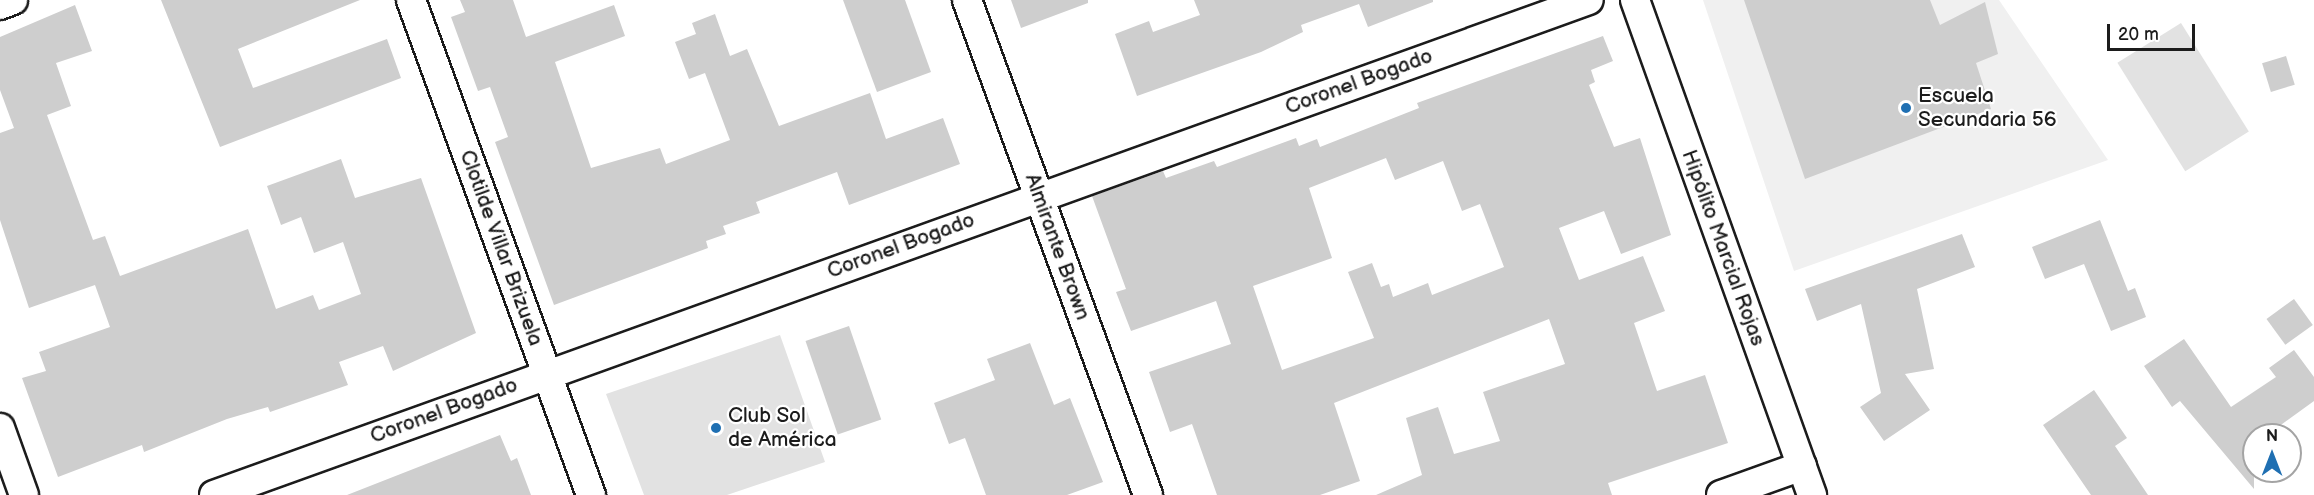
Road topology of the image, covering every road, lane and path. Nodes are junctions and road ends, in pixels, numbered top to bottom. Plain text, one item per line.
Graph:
1 (13, 0) edge
2 (411, 0) edge
3 (967, 0) edge
4 (1589, 0) edge
5 (1635, 0) edge
6 (0, 5) edge
7 (1039, 196) junction
8 (547, 374) junction
9 (0, 428) edge
10 (1802, 466) junction
11 (24, 495) edge
12 (214, 495) edge
13 (591, 495) edge
14 (1148, 495) edge
15 (1721, 495) edge
16 (1812, 495) edge

1 - 6 street
2 - 8 street, Clotilde Villar Brizuela
3 - 7 street, Almirante Brown
4 - 7 street, Coronel Bogado
5 - 10 street, Hipólito Marcial Rojas
7 - 8 street, Coronel Bogado
7 - 14 street, Almirante Brown
8 - 12 street, Coronel Bogado
8 - 13 street, Clotilde Villar Brizuela
9 - 11 street
10 - 15 street
10 - 16 street, Hipólito Marcial Rojas

